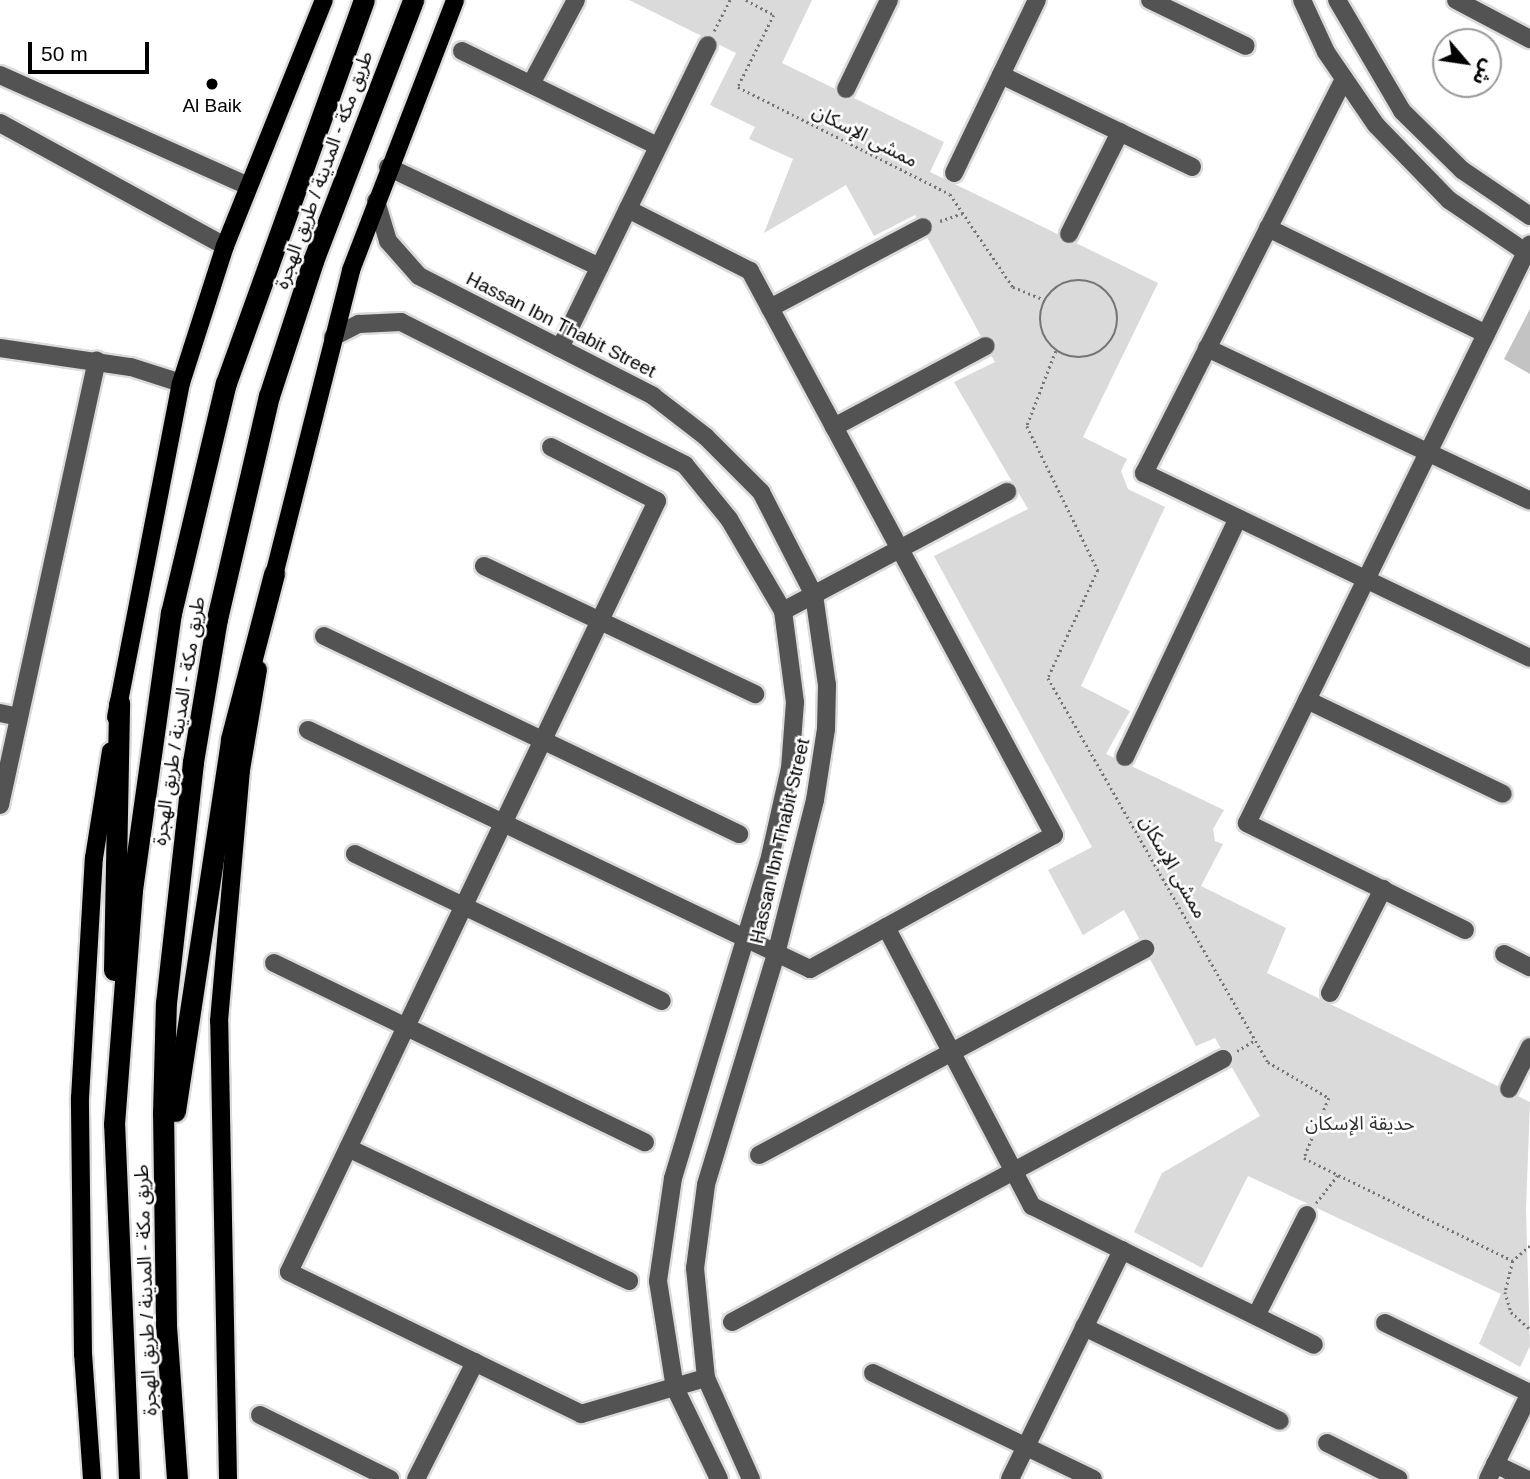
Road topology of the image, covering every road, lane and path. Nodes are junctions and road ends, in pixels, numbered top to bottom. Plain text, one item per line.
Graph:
1 (324, 0) edge
2 (364, 0) edge
3 (413, 0) edge
4 (455, 0) edge
5 (576, 0) edge
6 (730, 0) edge
7 (746, 0) edge
8 (888, 0) edge
9 (1037, 0) edge
10 (1150, 0) edge
11 (1302, 0) edge
12 (1337, 0) edge
13 (1456, 0) edge
14 (1530, 39) edge
15 (708, 45) joint
16 (1246, 47) dead end
17 (462, 51) dead end
18 (0, 75) edge
19 (1001, 75) junction
20 (1344, 79) junction
21 (531, 84) junction
22 (846, 89) dead end
23 (0, 123) edge
24 (1120, 132) junction
25 (658, 146) junction
26 (388, 167) junction
27 (1192, 167) dead end
28 (954, 173) dead end
29 (248, 186) junction
30 (376, 201) junction
31 (628, 209) junction
32 (963, 213) junction
33 (1530, 216) edge
34 (923, 227) joint
35 (1268, 228) junction
36 (1069, 234) dead end
37 (225, 246) junction
38 (1529, 251) edge
39 (600, 267) junction
40 (1045, 300) junction
41 (770, 308) junction
42 (1486, 334) junction
43 (333, 337) junction
44 (986, 346) dead end
45 (0, 348) edge
46 (560, 348) junction
47 (1207, 348) junction
48 (1056, 351) junction
49 (97, 360) junction
50 (181, 383) junction
51 (834, 427) junction
52 (551, 447) dead end
53 (1428, 453) junction
54 (1007, 492) dead end
55 (1530, 501) edge
56 (1238, 518) junction
57 (900, 549) junction
58 (484, 565) dead end
59 (274, 574) junction
60 (1366, 579) junction
61 (814, 595) junction
62 (782, 611) junction
63 (600, 621) junction
64 (324, 636) dead end
65 (1530, 658) edge
66 (755, 694) dead end
67 (1307, 700) junction
68 (118, 702) junction
69 (0, 713) edge
70 (19, 717) junction
71 (308, 730) dead end
72 (543, 740) junction
73 (1125, 757) dead end
74 (1503, 794) dead end
75 (0, 805) edge
76 (503, 823) junction
77 (739, 834) dead end
78 (355, 854) dead end
79 (1382, 889) junction
80 (464, 906) junction
81 (886, 928) junction
82 (1465, 930) dead end
83 (745, 939) junction
84 (1145, 949) dead end
85 (776, 954) junction
86 (1504, 954) dead end
87 (274, 963) dead end
88 (1530, 967) edge
89 (1329, 992) dead end
90 (662, 1001) dead end
91 (406, 1027) junction
92 (1255, 1040) junction
93 (1530, 1047) edge
94 (951, 1052) junction
95 (1223, 1059) joint
96 (117, 1069) junction
97 (1509, 1089) dead end
98 (645, 1142) dead end
99 (348, 1148) junction
100 (759, 1155) dead end
101 (1014, 1171) junction
102 (1338, 1175) junction
103 (1307, 1215) joint
104 (165, 1228) junction
105 (1530, 1246) edge
106 (1122, 1250) junction
107 (1513, 1261) junction
108 (629, 1281) dead end
109 (1256, 1317) junction
110 (732, 1322) dead end
111 (1385, 1323) dead end
112 (1084, 1327) junction
113 (1530, 1329) edge
114 (1314, 1345) dead end
115 (475, 1362) junction
116 (873, 1373) dead end
117 (706, 1378) junction
118 (674, 1388) junction
119 (260, 1415) dead end
120 (1280, 1421) dead end
121 (1327, 1443) dead end
122 (1026, 1447) junction
123 (1491, 1472) edge
124 (92, 1479) edge
125 (129, 1479) edge
126 (177, 1479) edge
127 (228, 1479) edge
128 (390, 1479) edge
129 (416, 1479) edge
130 (719, 1479) edge
131 (751, 1479) edge
132 (1010, 1479) edge
133 (1093, 1479) edge
134 (1399, 1479) edge
135 (1526, 1479) edge

1 - 29 main road
2 - 96 highway, طريق مكة - المدينة / طريق الهجرة
3 - 104 highway, طريق مكة - المدينة / طريق الهجرة
4 - 26 main road
5 - 21 street
6 - 15 path
7 - 32 path, ممشى الإسكان
8 - 22 street
9 - 19 street
10 - 16 street
11 - 20 street
12 - 33 street
13 - 14 street
15 - 25 street
17 - 21 street
18 - 29 street
19 - 24 street
19 - 28 street
20 - 35 street
20 - 38 street
21 - 25 street
23 - 37 street
24 - 27 street
24 - 36 street
25 - 31 street
26 - 30 main road
26 - 39 street
29 - 37 main road
30 - 43 main road
30 - 46 street, Hassan Ibn Thabit Street
31 - 39 street
31 - 41 street
32 - 34 path
32 - 40 path, ممشى الإسكان
34 - 41 street
35 - 42 street
35 - 47 street
37 - 50 main road
38 - 42 street
39 - 46 street
40 - 48 path
40 - 48 path
41 - 51 street
42 - 53 street
43 - 59 main road
43 - 62 street, Hassan Ibn Thabit Street
44 - 51 street
45 - 49 street
46 - 61 street, Hassan Ibn Thabit Street
47 - 53 street
47 - 56 street
48 - 92 path, ممشى الإسكان
49 - 50 street
49 - 70 street
50 - 68 main road
51 - 57 street
52 - 63 street
53 - 55 street
53 - 60 street
54 - 57 street
56 - 60 street
56 - 73 street
57 - 61 street
57 - 81 street
58 - 63 street
59 - 104 highway
59 - 127 main road
60 - 65 street
60 - 67 street
61 - 62 street
61 - 85 street, Hassan Ibn Thabit Street
62 - 83 street, Hassan Ibn Thabit Street
63 - 66 street
63 - 72 street
64 - 72 street
67 - 74 street
67 - 79 street
68 - 96 highway
68 - 124 main road
69 - 70 street
70 - 75 street
71 - 76 street
72 - 76 street
72 - 77 street
76 - 80 street
76 - 83 street
78 - 80 street
79 - 82 street
79 - 89 street
80 - 90 street
80 - 91 street
81 - 85 street
81 - 94 street
83 - 85 street
83 - 118 street, Hassan Ibn Thabit Street
84 - 94 street
85 - 117 street, Hassan Ibn Thabit Street
86 - 88 street
87 - 91 street
91 - 98 street
91 - 99 street
92 - 95 path
92 - 102 path, ممشى الإسكان
93 - 97 street
94 - 100 street
94 - 101 street
95 - 101 street
96 - 125 highway, طريق مكة - المدينة / طريق الهجرة
99 - 108 street
99 - 115 street
101 - 106 street
101 - 110 street
102 - 103 path
102 - 107 path, ممشى الإسكان
103 - 109 street
104 - 126 highway, طريق مكة - المدينة / طريق الهجرة
105 - 107 path
106 - 109 street
106 - 112 street
107 - 113 path
109 - 114 street
111 - 123 street
112 - 120 street
112 - 122 street
115 - 118 street
115 - 129 street
116 - 122 street
117 - 118 street
117 - 131 street, Hassan Ibn Thabit Street
118 - 130 street, Hassan Ibn Thabit Street
119 - 128 street
121 - 134 street
122 - 132 street
122 - 133 street
123 - 135 street

